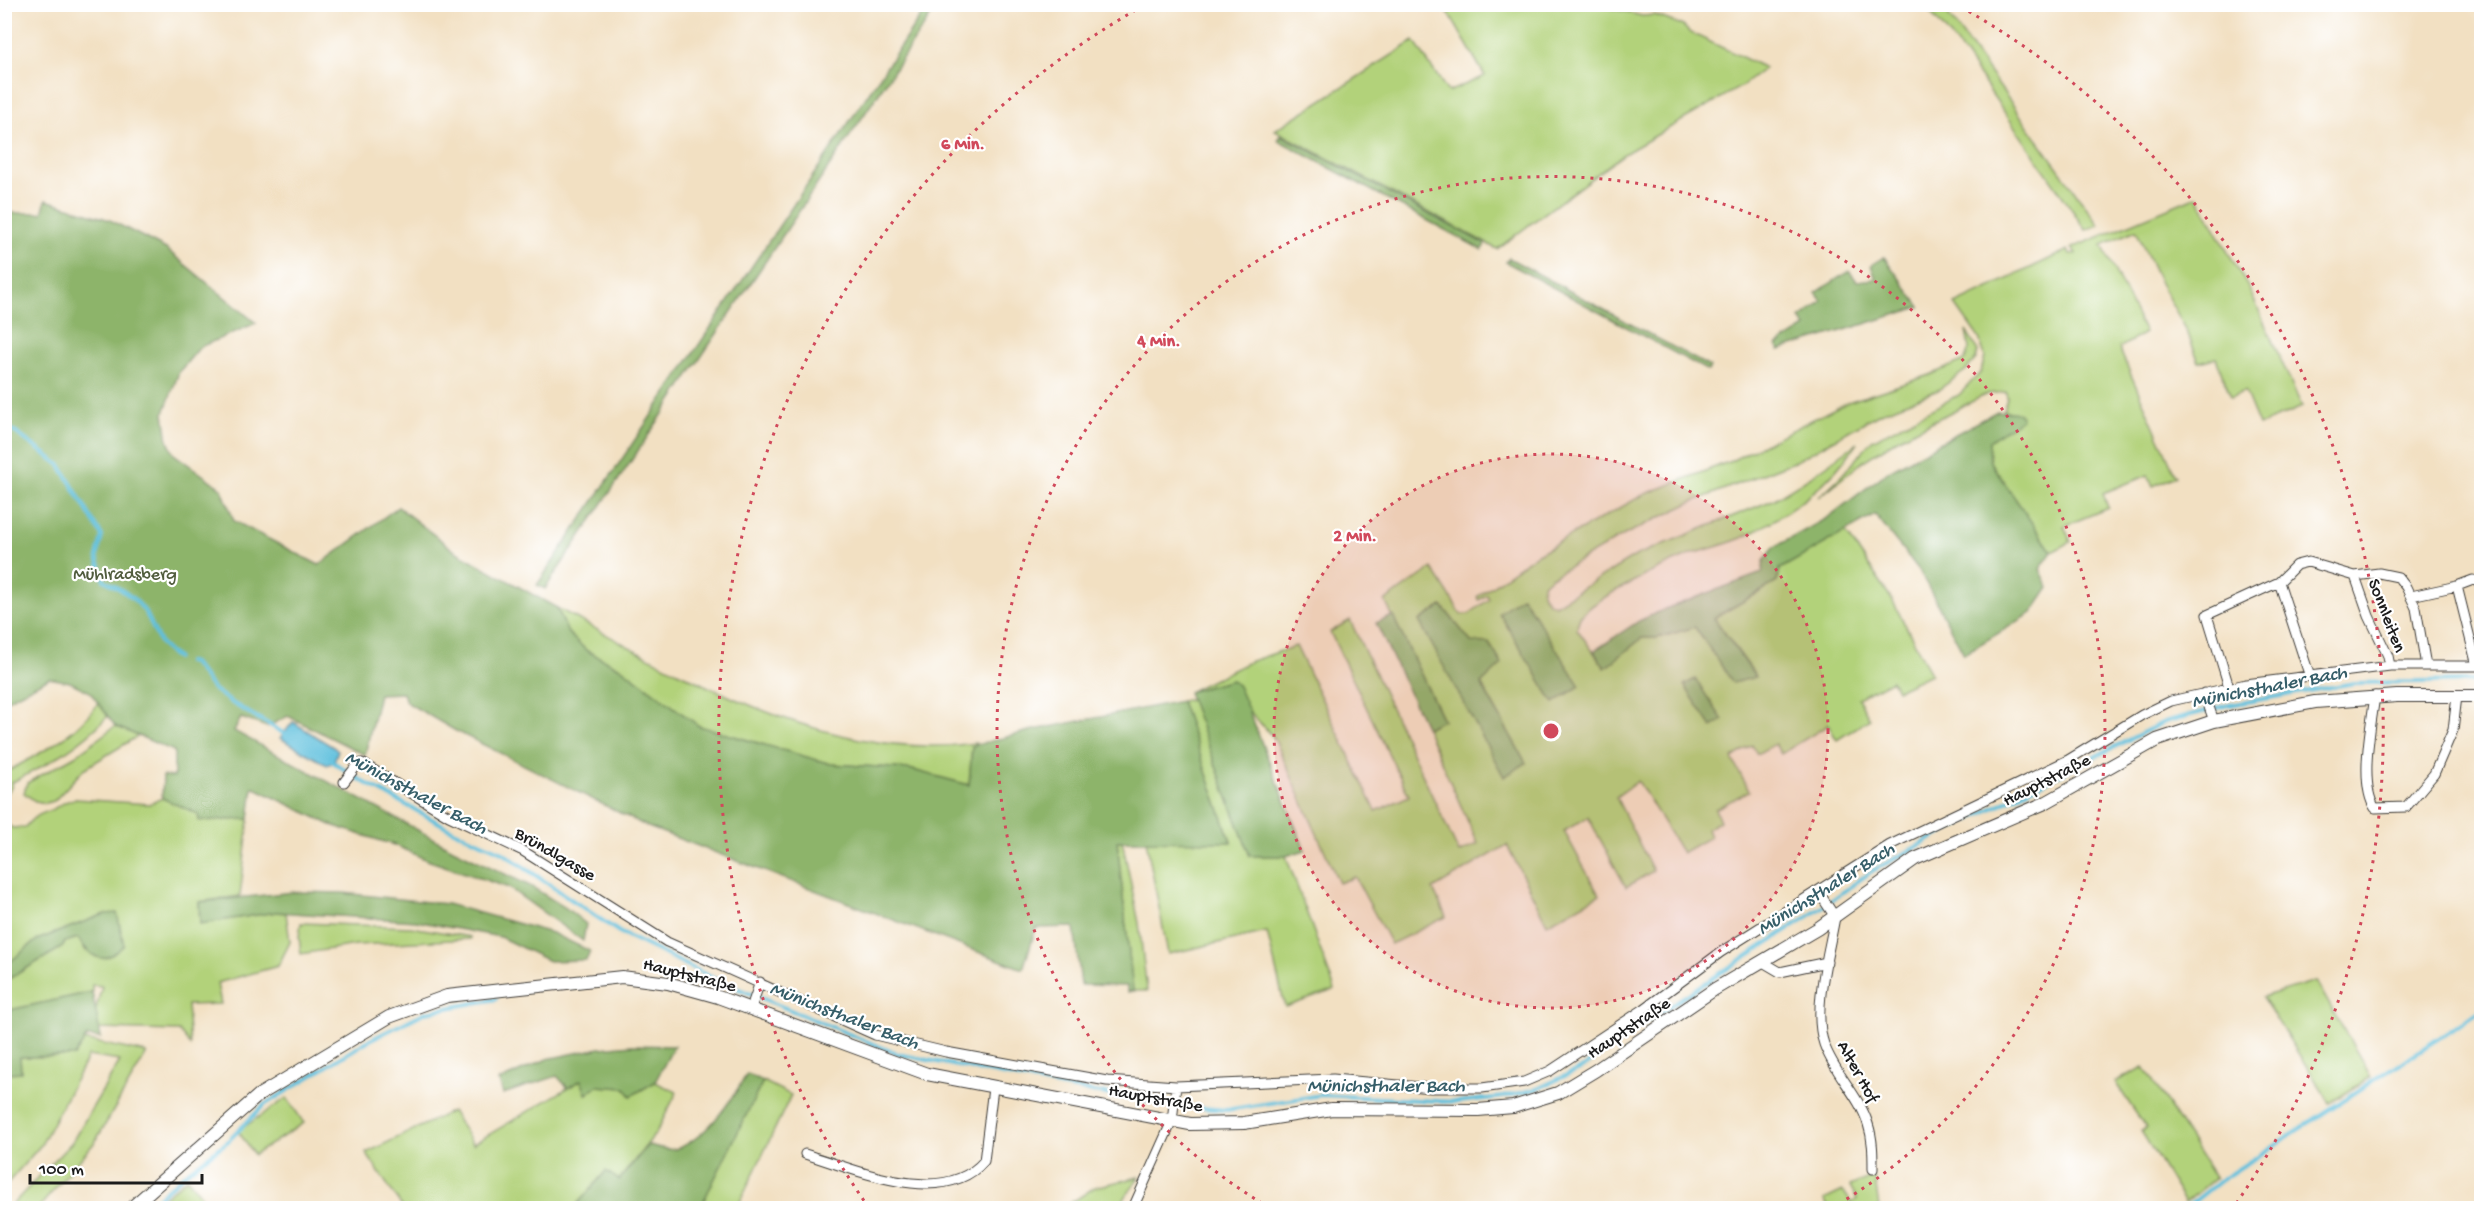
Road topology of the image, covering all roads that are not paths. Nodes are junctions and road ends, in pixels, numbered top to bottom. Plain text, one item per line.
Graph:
1 (2355, 576) junction
2 (2279, 582) junction
3 (2481, 582) edge
4 (2457, 586) junction
5 (2411, 596) junction
6 (2390, 666) junction
7 (2426, 666) junction
8 (2479, 666) edge
9 (2310, 677) junction
10 (2229, 687) junction
11 (2375, 696) junction
12 (2457, 696) junction
13 (2481, 696) edge
14 (2206, 697) junction
15 (2213, 718) junction
16 (344, 782) dead end
17 (1820, 893) junction
18 (1833, 913) junction
19 (1762, 962) junction
20 (1827, 962) junction
21 (759, 985) junction
22 (752, 1004) junction
23 (993, 1088) junction
24 (1176, 1091) junction
25 (1172, 1117) junction
26 (805, 1154) dead end
27 (1873, 1169) dead end
28 (131, 1209) edge
29 (1133, 1209) edge

1 - 2 street, Sonnleiten
1 - 5 street, Sonnleiten
1 - 6 street, Sonnleiten
2 - 9 street
2 - 10 street, Sonnleiten
3 - 4 street, Sonnleiten
4 - 5 street, Sonnleiten
4 - 8 street
5 - 7 street, Sonnleiten
6 - 7 street, Hauptstraße
6 - 9 street, Hauptstraße
7 - 8 street, Hauptstraße
9 - 10 street, Hauptstraße
10 - 14 street, Hauptstraße
11 - 12 street, Hauptstraße
11 - 12 street
11 - 15 street, Hauptstraße
12 - 13 street, Hauptstraße
14 - 15 street
14 - 17 street, Hauptstraße
15 - 18 street, Hauptstraße
16 - 21 street, Bründlgasse
17 - 18 street
17 - 24 street, Hauptstraße
18 - 19 street, Hauptstraße
18 - 20 street, Alter Hof
19 - 20 street
19 - 25 street, Hauptstraße
20 - 27 street, Alter Hof
21 - 22 street
21 - 24 street, Hauptstraße
22 - 23 street, Hauptstraße
22 - 28 street, Hauptstraße
23 - 25 street, Hauptstraße
23 - 26 street
24 - 25 street
25 - 29 street

